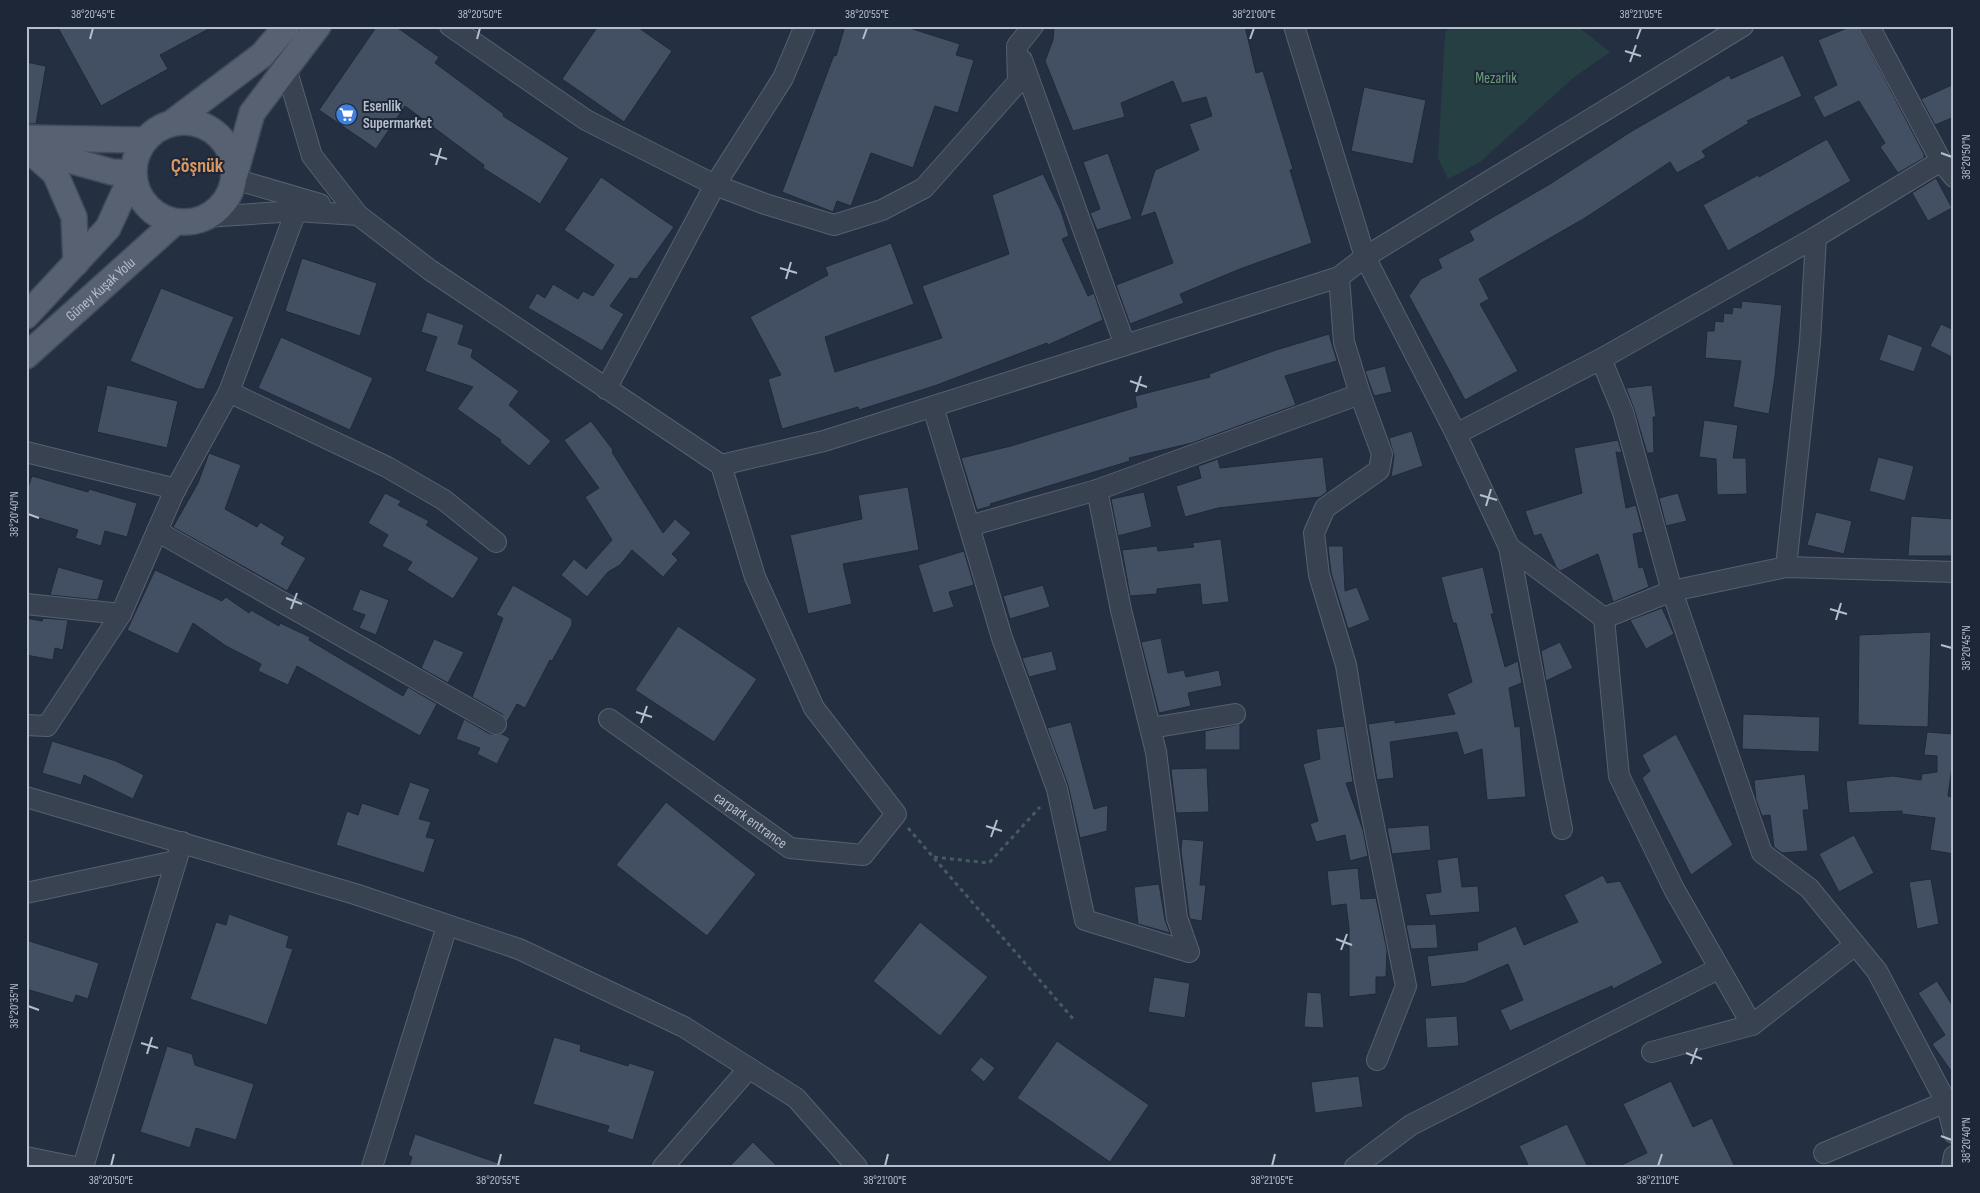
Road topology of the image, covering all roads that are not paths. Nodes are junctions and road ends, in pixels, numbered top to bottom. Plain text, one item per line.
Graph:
1 (287, 26) edge
2 (318, 26) edge
3 (450, 26) edge
4 (805, 26) edge
5 (1033, 26) edge
6 (1294, 26) edge
7 (1743, 26) edge
8 (1869, 26) edge
9 (1017, 46) junction
10 (286, 68) junction
11 (173, 122) junction
12 (26, 138) edge
13 (144, 140) junction
14 (26, 150) edge
15 (1941, 161) junction
16 (133, 173) junction
17 (1954, 177) edge
18 (234, 179) junction
19 (715, 185) junction
20 (296, 211) junction
21 (358, 215) junction
22 (206, 217) junction
23 (175, 222) junction
24 (1816, 237) junction
25 (1365, 257) junction
26 (76, 263) junction
27 (1339, 277) junction
28 (26, 316) edge
29 (1125, 345) junction
30 (26, 356) edge
31 (1601, 359) junction
32 (606, 389) junction
33 (229, 392) junction
34 (1360, 394) junction
35 (933, 407) junction
36 (1456, 434) junction
37 (26, 452) edge
38 (721, 465) junction
39 (176, 489) junction
40 (1097, 490) junction
41 (969, 526) junction
42 (157, 532) junction
43 (496, 542) dead end
44 (1508, 547) junction
45 (1786, 567) junction
46 (1954, 572) edge
47 (1672, 592) junction
48 (26, 604) edge
49 (121, 614) junction
50 (1604, 618) junction
51 (1235, 714) dead end
52 (609, 719) dead end
53 (496, 724) dead end
54 (26, 725) edge
55 (1151, 728) junction
56 (26, 797) edge
57 (1562, 829) dead end
58 (182, 842) junction
59 (175, 861) junction
60 (26, 893) edge
61 (448, 926) junction
62 (1854, 945) junction
63 (1718, 969) junction
64 (1752, 1025) junction
65 (1652, 1052) dead end
66 (1377, 1060) dead end
67 (749, 1068) junction
68 (1951, 1120) edge
69 (1824, 1153) dead end
70 (1954, 1156) edge
71 (26, 1157) edge
72 (74, 1167) edge
73 (83, 1167) edge
74 (372, 1167) edge
75 (663, 1167) edge
76 (857, 1167) edge
77 (1355, 1167) edge
78 (1952, 1167) edge

1 - 11 main road
2 - 10 main road
3 - 19 street
4 - 19 street
5 - 9 street
6 - 25 street
7 - 25 street
8 - 15 street
9 - 19 street
9 - 29 street
10 - 18 main road
10 - 21 street
11 - 13 main road
11 - 18 main road
12 - 13 main road
13 - 16 main road
14 - 16 main road
14 - 26 main road
15 - 17 street
15 - 24 street
16 - 23 main road
16 - 26 main road
18 - 21 street
18 - 22 main road
19 - 32 street
20 - 21 street
20 - 22 street
20 - 33 street
21 - 32 street
22 - 23 main road
23 - 30 main road, Güney Kuşak Yolu
24 - 31 street
24 - 45 street
25 - 27 street
25 - 36 street
26 - 28 main road
27 - 29 street
27 - 34 street
29 - 35 street
31 - 36 street
31 - 47 street
32 - 38 street
33 - 39 street
33 - 43 street
34 - 40 street
34 - 66 street
35 - 38 street
35 - 41 street
36 - 44 street
37 - 39 street
38 - 52 street, carpark entrance
39 - 42 street
40 - 41 street
40 - 55 street
41 - 55 street
42 - 49 street
42 - 53 street
44 - 50 street
44 - 57 street
45 - 46 street
45 - 47 street
47 - 50 street
47 - 62 street
48 - 49 street
49 - 54 street
50 - 63 street
51 - 55 street
56 - 58 street
58 - 59 street
58 - 61 street
59 - 60 street
59 - 73 street
61 - 67 street
61 - 74 street
62 - 64 street
62 - 68 street
63 - 64 street
63 - 77 street
64 - 65 street
67 - 75 street
67 - 76 street
68 - 69 street
70 - 78 street
71 - 72 street

